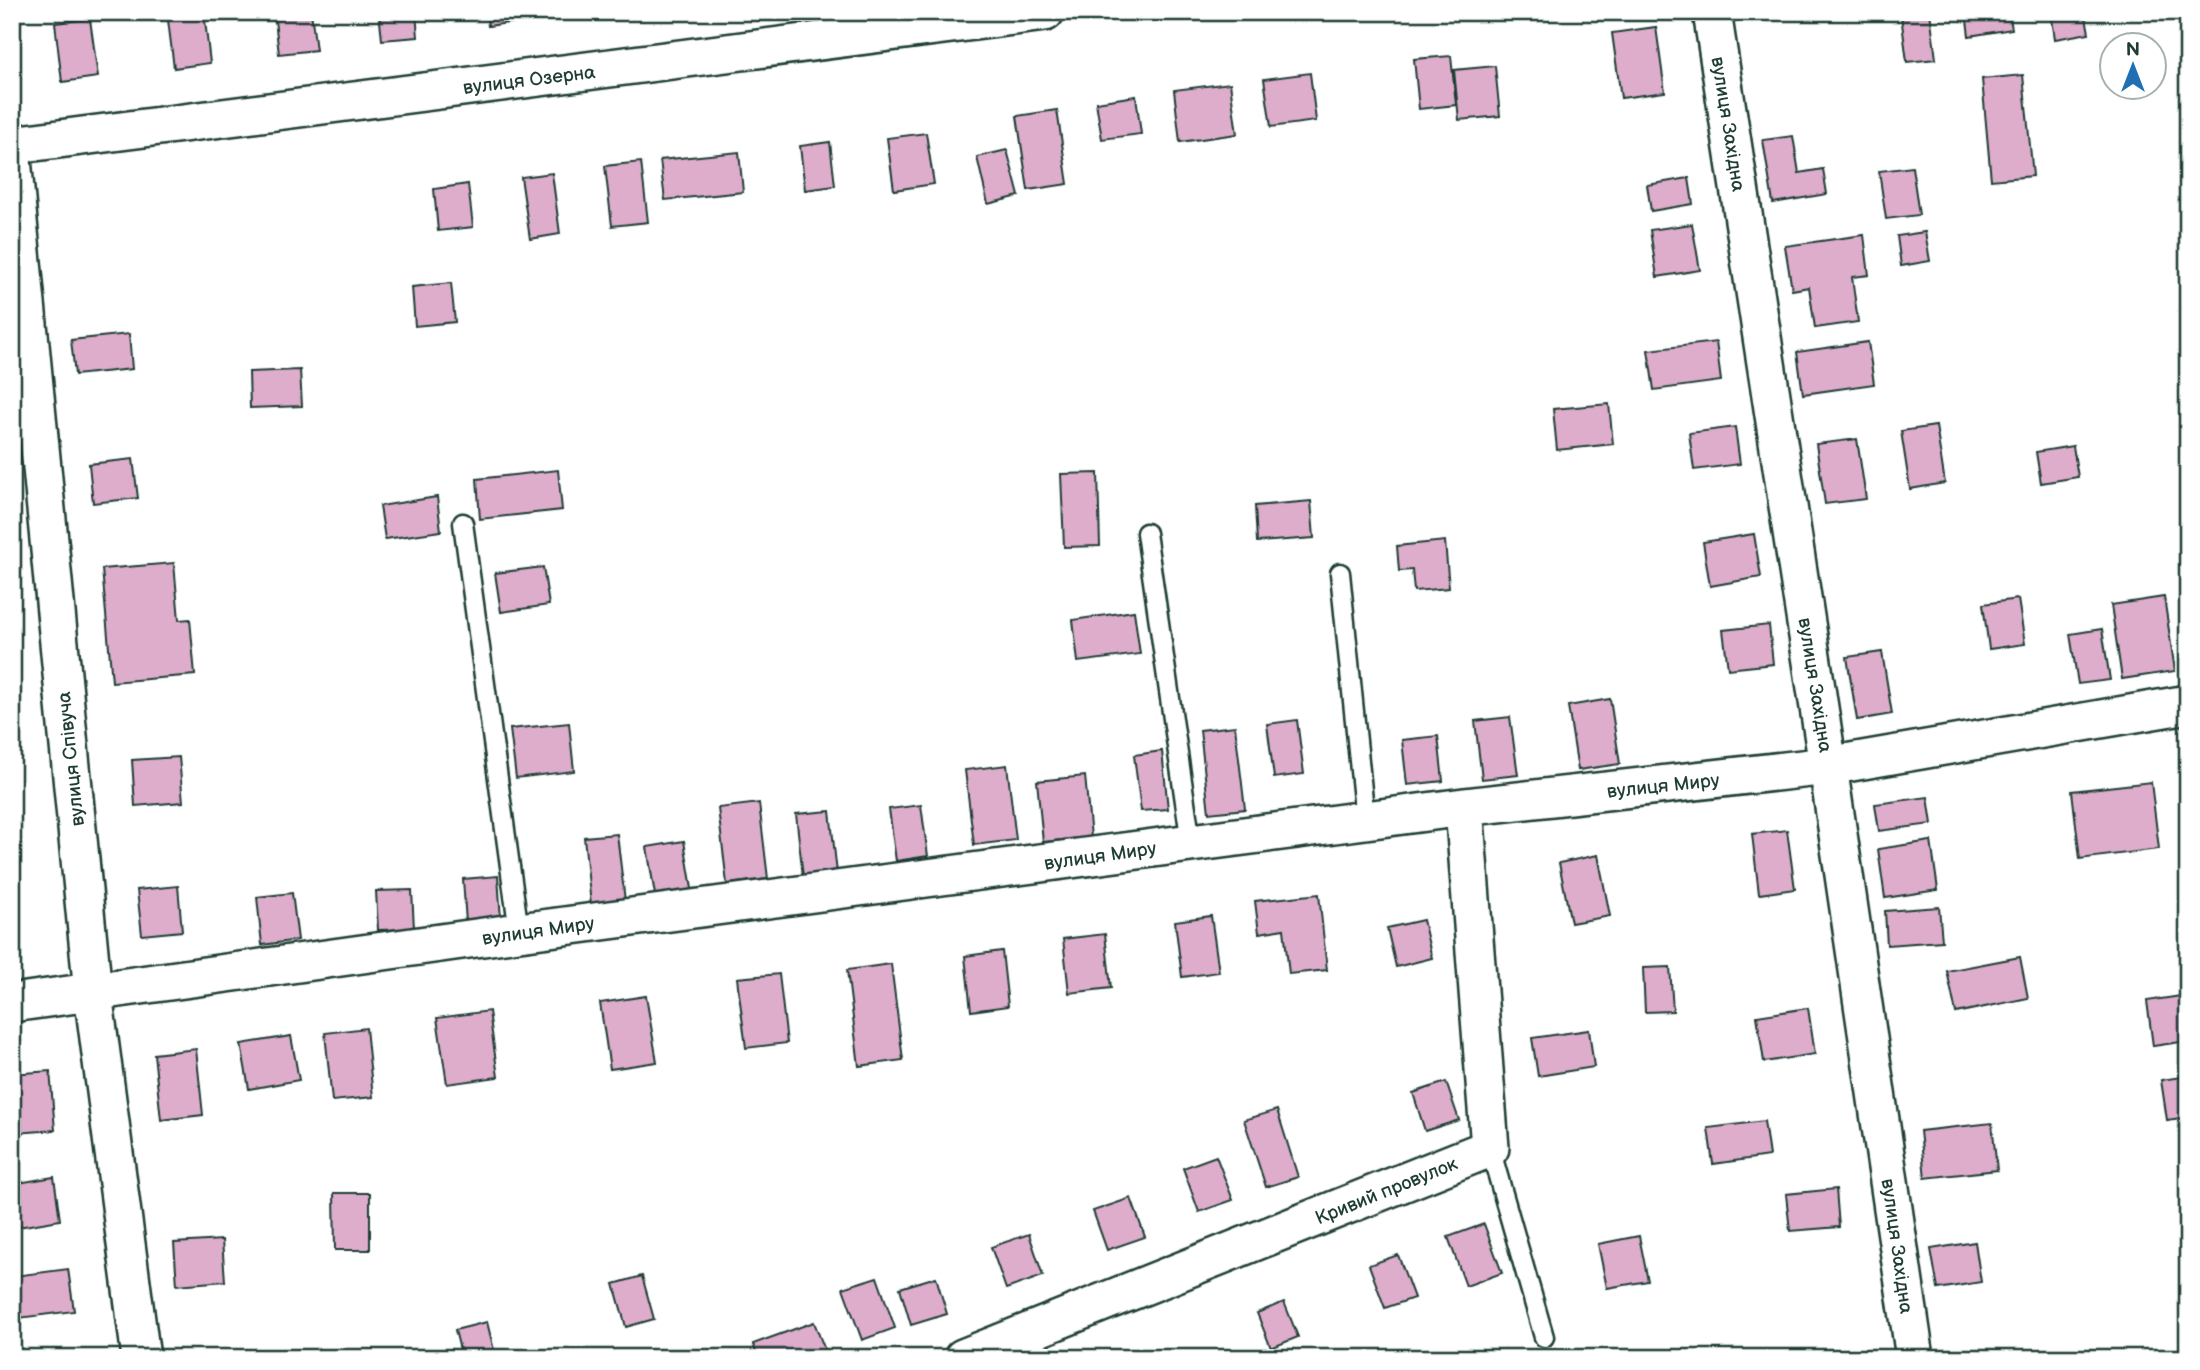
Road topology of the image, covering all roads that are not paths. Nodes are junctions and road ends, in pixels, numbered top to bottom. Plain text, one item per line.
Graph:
1 (1045, 12) edge
2 (1712, 12) edge
3 (12, 145) edge
4 (12, 159) edge
5 (463, 523) dead end
6 (1146, 533) dead end
7 (1340, 573) dead end
8 (2188, 704) edge
9 (1828, 766) junction
10 (1464, 807) junction
11 (1365, 820) junction
12 (1191, 843) junction
13 (519, 932) junction
14 (93, 993) junction
15 (12, 1003) edge
16 (1490, 1149) junction
17 (1544, 1337) dead end
18 (141, 1358) edge
19 (963, 1358) edge
20 (1915, 1358) edge

1 - 3 street, вулиця Озерна
2 - 9 street, вулиця Західна
4 - 14 street, вулиця Співуча
5 - 13 lane
6 - 12 lane
7 - 11 lane
8 - 9 street, вулиця Миру
9 - 10 street, вулиця Миру
9 - 20 street, вулиця Західна
10 - 11 street, вулиця Миру
10 - 16 street
11 - 12 street, вулиця Миру
12 - 13 street, вулиця Миру
13 - 14 street, вулиця Миру
14 - 15 street, вулиця Миру
14 - 18 street, вулиця Співуча
16 - 17 lane
16 - 19 street, Кривий провулок

